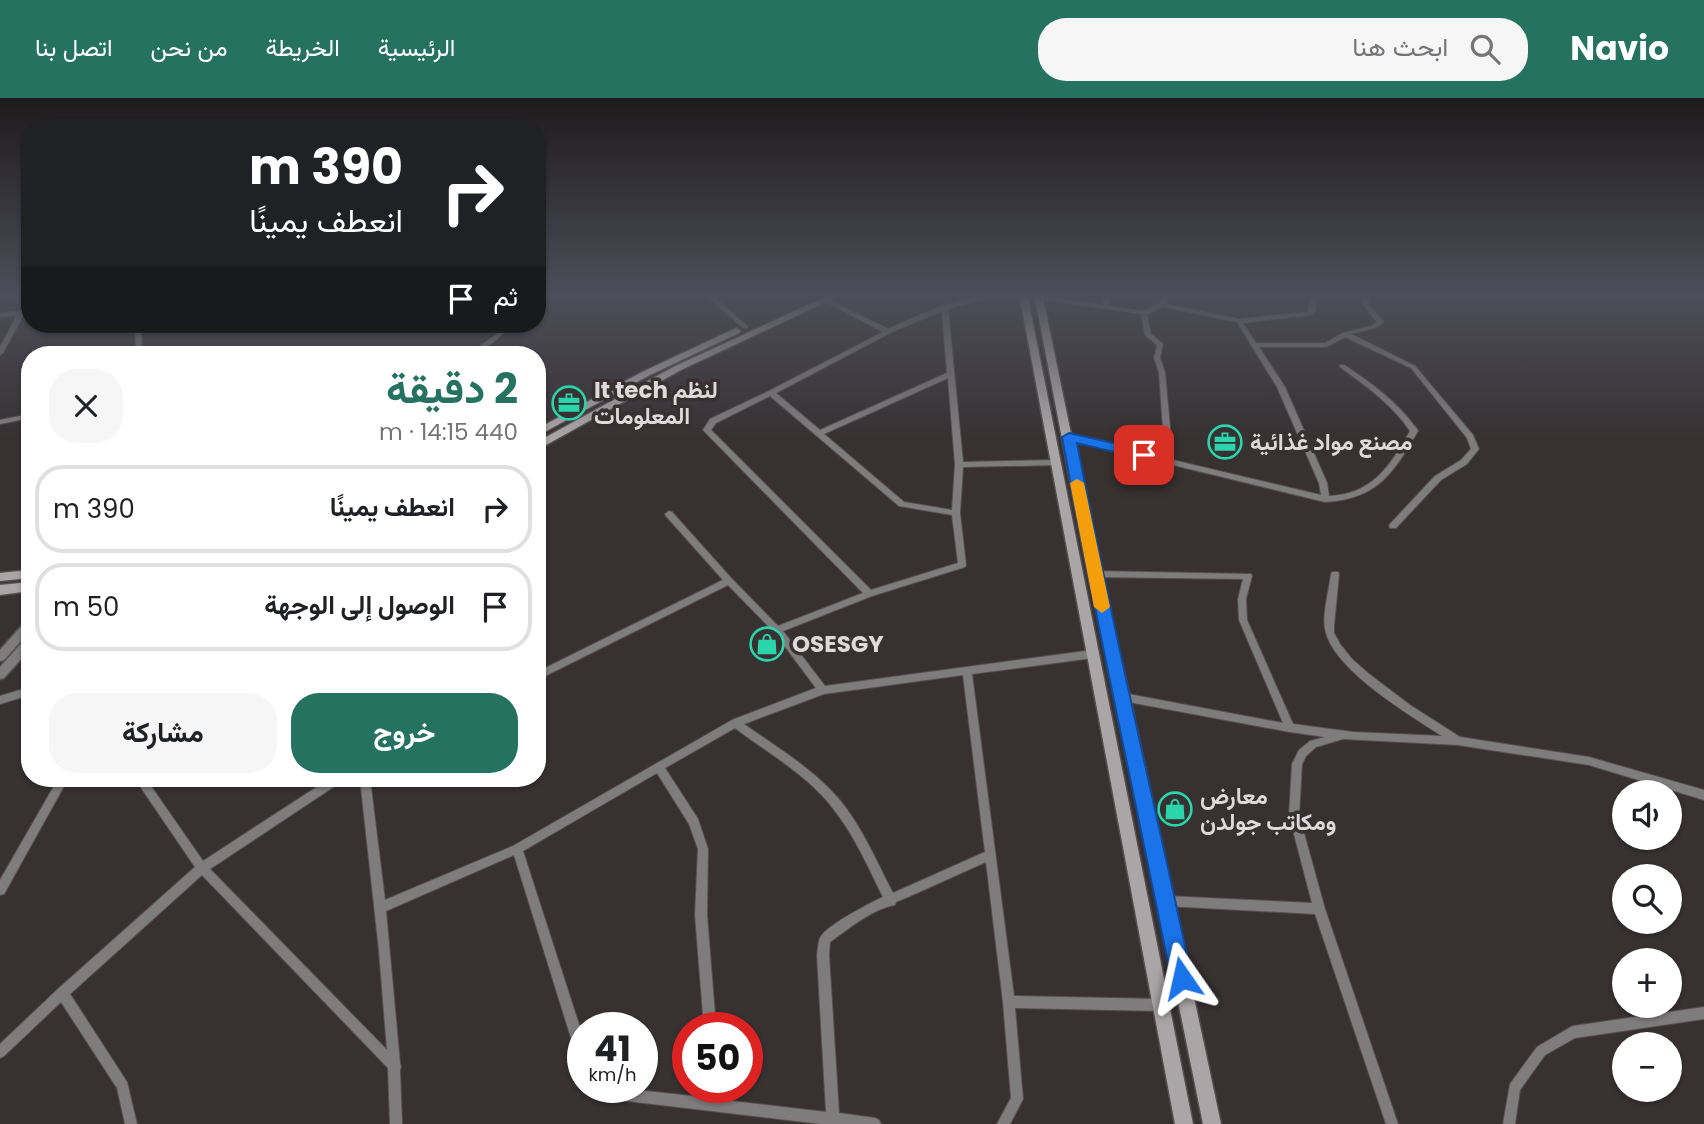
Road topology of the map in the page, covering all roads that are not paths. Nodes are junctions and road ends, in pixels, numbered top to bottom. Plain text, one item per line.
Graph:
1 (715, 341) edge
2 (732, 341) edge
3 (872, 341) edge
4 (948, 341) edge
5 (1033, 341) edge
6 (1048, 341) edge
7 (1156, 341) edge
8 (1251, 341) edge
9 (1333, 341) edge
10 (1359, 341) edge
11 (1254, 345) junction
12 (1342, 366) dead end
13 (951, 374) junction
14 (771, 393) junction
15 (21, 418) edge
16 (0, 422) edge
17 (1051, 426) junction
18 (546, 428) edge
19 (1067, 432) junction
20 (820, 433) junction
21 (546, 442) edge
22 (1168, 461) junction
23 (1056, 463) junction
24 (959, 465) junction
25 (1325, 499) junction
26 (956, 513) junction
27 (669, 514) dead end
28 (1393, 526) dead end
29 (1094, 574) junction
30 (1335, 574) dead end
31 (21, 575) edge
32 (0, 577) edge
33 (729, 581) junction
34 (21, 587) edge
35 (0, 590) edge
36 (869, 594) junction
37 (777, 630) junction
38 (21, 634) edge
39 (21, 651) edge
40 (1093, 654) junction
41 (0, 657) edge
42 (967, 670) junction
43 (546, 672) edge
44 (0, 675) edge
45 (823, 690) junction
46 (21, 694) edge
47 (1124, 697) junction
48 (0, 700) edge
49 (735, 723) junction
50 (1290, 728) junction
51 (1353, 736) junction
52 (1458, 741) junction
53 (659, 767) junction
54 (1117, 775) junction
55 (1138, 775) junction
56 (58, 787) edge
57 (146, 787) edge
58 (325, 787) edge
59 (366, 787) edge
60 (1704, 795) edge
61 (517, 849) junction
62 (990, 855) junction
63 (202, 868) junction
64 (0, 890) edge
65 (891, 901) junction
66 (1166, 901) junction
67 (382, 907) junction
68 (1319, 909) junction
69 (62, 993) junction
70 (1009, 1002) junction
71 (1159, 1005) junction
72 (569, 1012) edge
73 (709, 1012) edge
74 (1704, 1013) edge
75 (0, 1052) edge
76 (395, 1067) junction
77 (658, 1098) edge
78 (717, 1104) joint
79 (831, 1121) edge
80 (131, 1124) edge
81 (396, 1124) edge
82 (875, 1124) edge
83 (1003, 1124) edge
84 (1184, 1124) edge
85 (1212, 1124) edge
86 (1392, 1124) edge
87 (1510, 1124) edge

1 - 18 main road
2 - 21 main road
3 - 14 street
4 - 13 street
5 - 17 main road
6 - 19 main road
7 - 22 street
8 - 11 street
9 - 11 street
10 - 28 street
11 - 25 street
12 - 25 street
13 - 20 street
13 - 24 street
14 - 20 street
14 - 36 street
15 - 16 street
17 - 19 main road
17 - 23 main road
19 - 22 street
19 - 29 main road
20 - 26 street
22 - 25 street
23 - 24 street
23 - 40 main road
24 - 26 street
26 - 36 street
27 - 33 street
29 - 47 main road
29 - 50 street
30 - 52 street
31 - 32 main road
33 - 37 street
33 - 43 street
34 - 35 main road
36 - 37 street
37 - 45 street
38 - 41 street
39 - 44 street
40 - 42 street
40 - 54 main road
42 - 45 street
42 - 62 street
45 - 49 street
46 - 48 street
47 - 50 street
47 - 55 main road
49 - 53 street
49 - 65 street
50 - 51 street
51 - 52 street
51 - 68 street
52 - 60 street
53 - 61 street
53 - 73 street
54 - 55 main road
54 - 71 main road
55 - 66 main road
56 - 64 street
57 - 63 street
58 - 63 street
59 - 67 street
61 - 67 street
61 - 72 street
62 - 65 street
62 - 70 street
63 - 69 street
63 - 76 street
65 - 79 street
66 - 68 street
66 - 85 main road
67 - 76 street
68 - 86 street
69 - 75 street
69 - 80 street
70 - 71 street
70 - 83 street
71 - 84 main road
74 - 87 street
76 - 81 street
77 - 78 street
78 - 79 street
79 - 82 street

